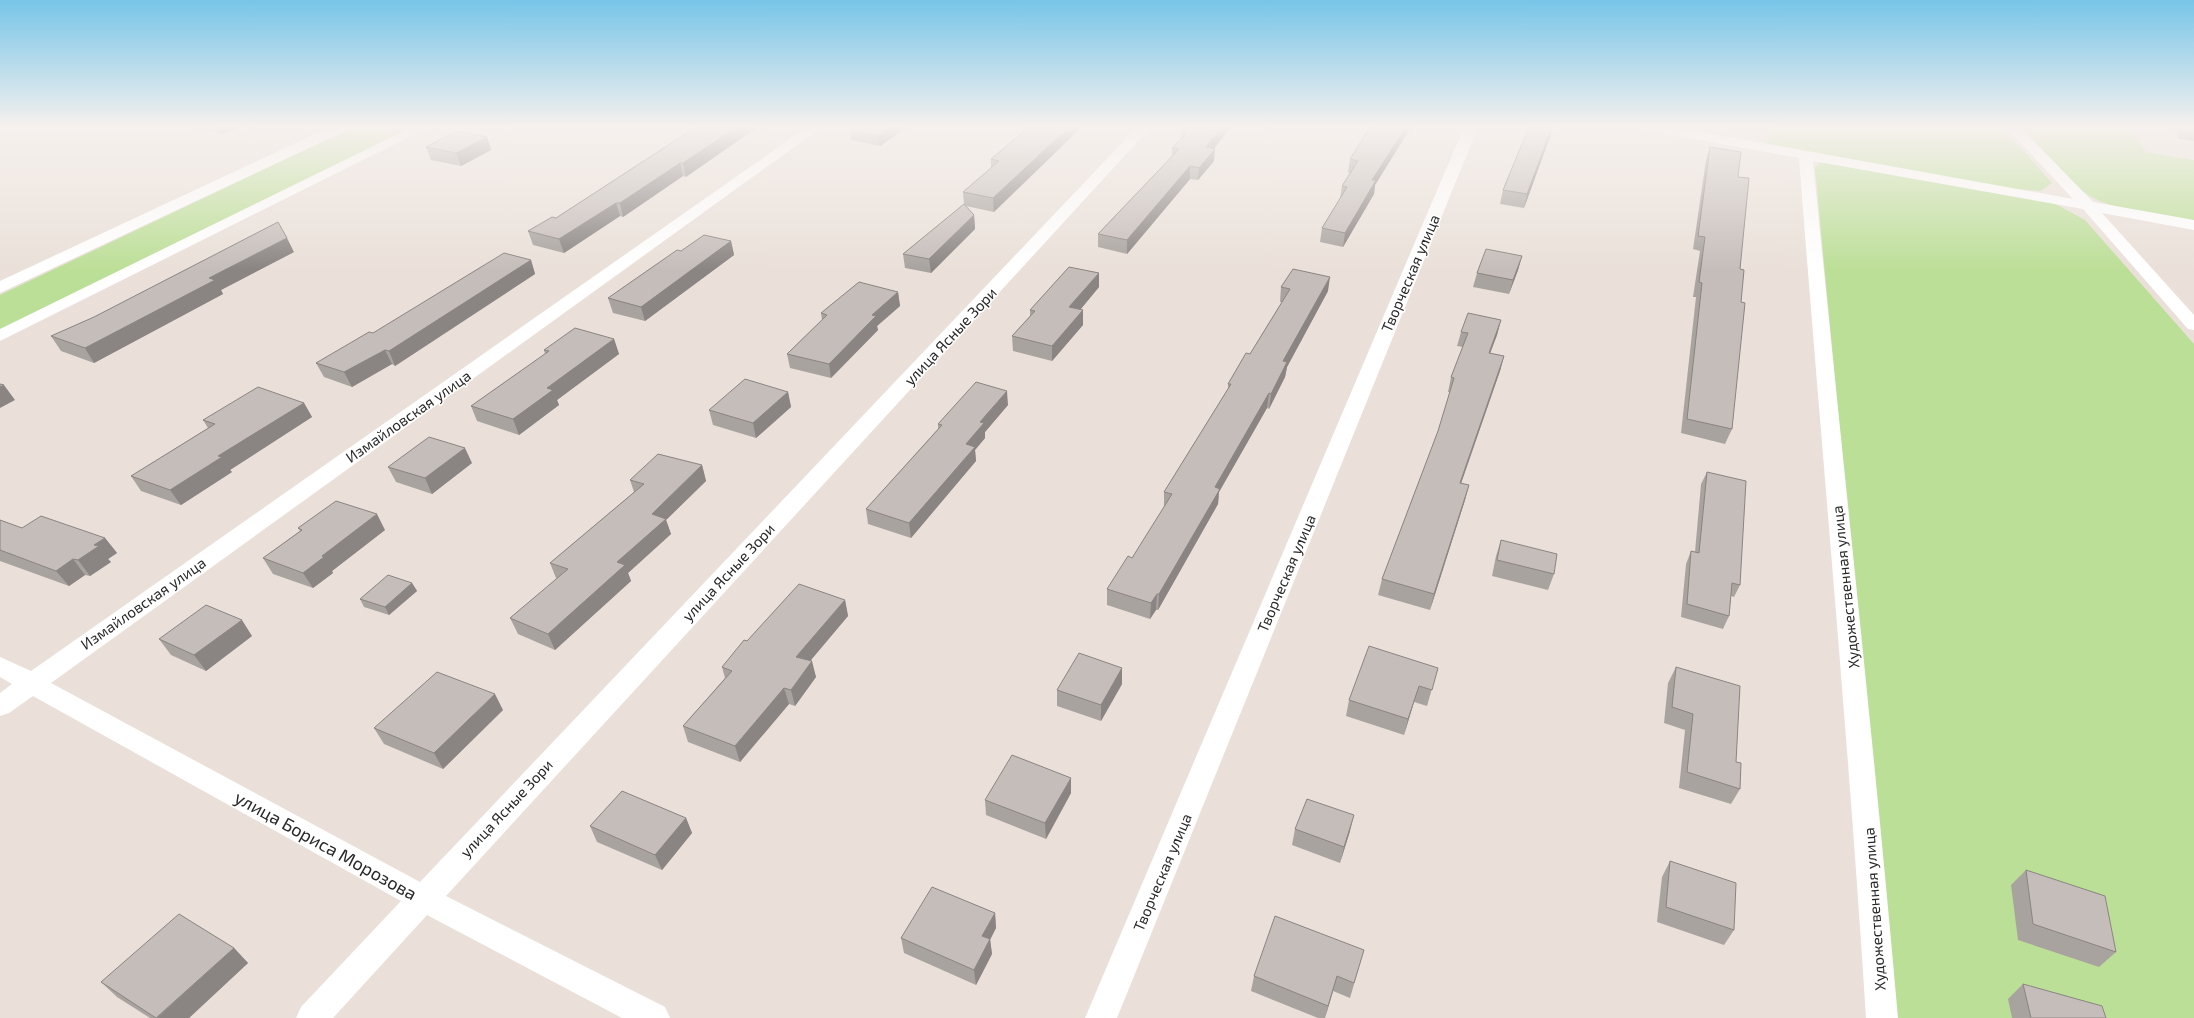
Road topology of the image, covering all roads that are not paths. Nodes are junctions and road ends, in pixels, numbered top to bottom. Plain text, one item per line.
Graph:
1 (241, 175) edge
2 (327, 175) edge
3 (749, 175) edge
4 (1100, 175) edge
5 (1451, 175) edge
6 (1808, 175) edge
7 (1914, 175) edge
8 (2058, 175) edge
9 (2088, 206) junction
10 (2194, 224) edge
11 (0, 288) edge
12 (2194, 325) edge
13 (0, 336) edge
14 (0, 666) edge
15 (33, 683) junction
16 (0, 706) edge
17 (422, 898) junction
18 (312, 1018) edge
19 (654, 1018) edge
20 (1101, 1018) edge
21 (1882, 1018) edge

1 - 11 street
2 - 13 street
3 - 15 street, Измайловская улица
4 - 17 street, улица Ясные Зори
5 - 20 street, Творческая улица
6 - 21 street, Художественная улица
7 - 9 street
8 - 9 street
9 - 10 street
9 - 12 street
14 - 15 street, улица Бориса Морозова
15 - 16 street, Измайловская улица
15 - 17 street, улица Бориса Морозова
17 - 18 street, улица Ясные Зори
17 - 19 street, улица Бориса Морозова

